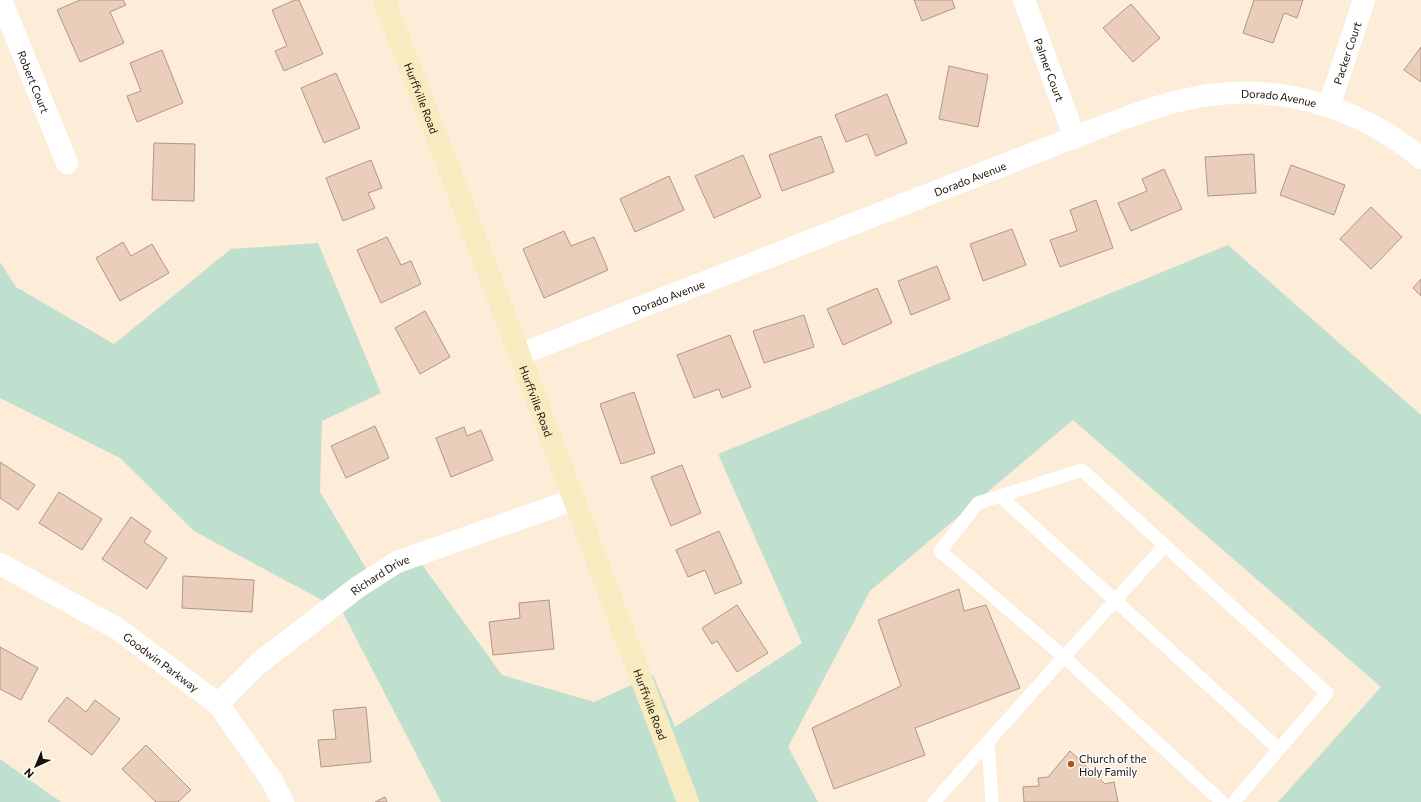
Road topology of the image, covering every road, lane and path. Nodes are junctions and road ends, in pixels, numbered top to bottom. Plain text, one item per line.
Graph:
1 (1, 0) edge
2 (384, 0) edge
3 (1024, 0) edge
4 (1364, 0) edge
5 (1329, 106) junction
6 (1075, 138) junction
7 (1421, 158) edge
8 (67, 164) dead end
9 (521, 354) junction
10 (1000, 496) junction
11 (573, 500) junction
12 (1165, 545) junction
13 (0, 564) edge
14 (1116, 600) junction
15 (1064, 657) junction
16 (218, 704) junction
17 (988, 742) junction
18 (1279, 749) junction
19 (283, 802) edge
20 (688, 802) edge
21 (934, 802) edge
22 (992, 802) edge
23 (1222, 802) edge
24 (1234, 802) edge

1 - 8 street, Robert Court
2 - 9 street, Hurffville Road
3 - 6 street, Palmer Court
4 - 5 street, Packer Court
5 - 6 street, Dorado Avenue
5 - 7 street, Dorado Avenue
6 - 9 street, Dorado Avenue
9 - 11 street, Hurffville Road
10 - 12 lane
10 - 14 lane
10 - 15 lane
11 - 16 street, Richard Drive
11 - 20 street, Hurffville Road
12 - 14 lane
12 - 18 lane
13 - 16 street, Goodwin Parkway
14 - 15 lane
14 - 18 lane
15 - 17 lane
15 - 23 lane
16 - 19 street, Goodwin Parkway
17 - 21 lane
17 - 22 lane
18 - 24 lane

